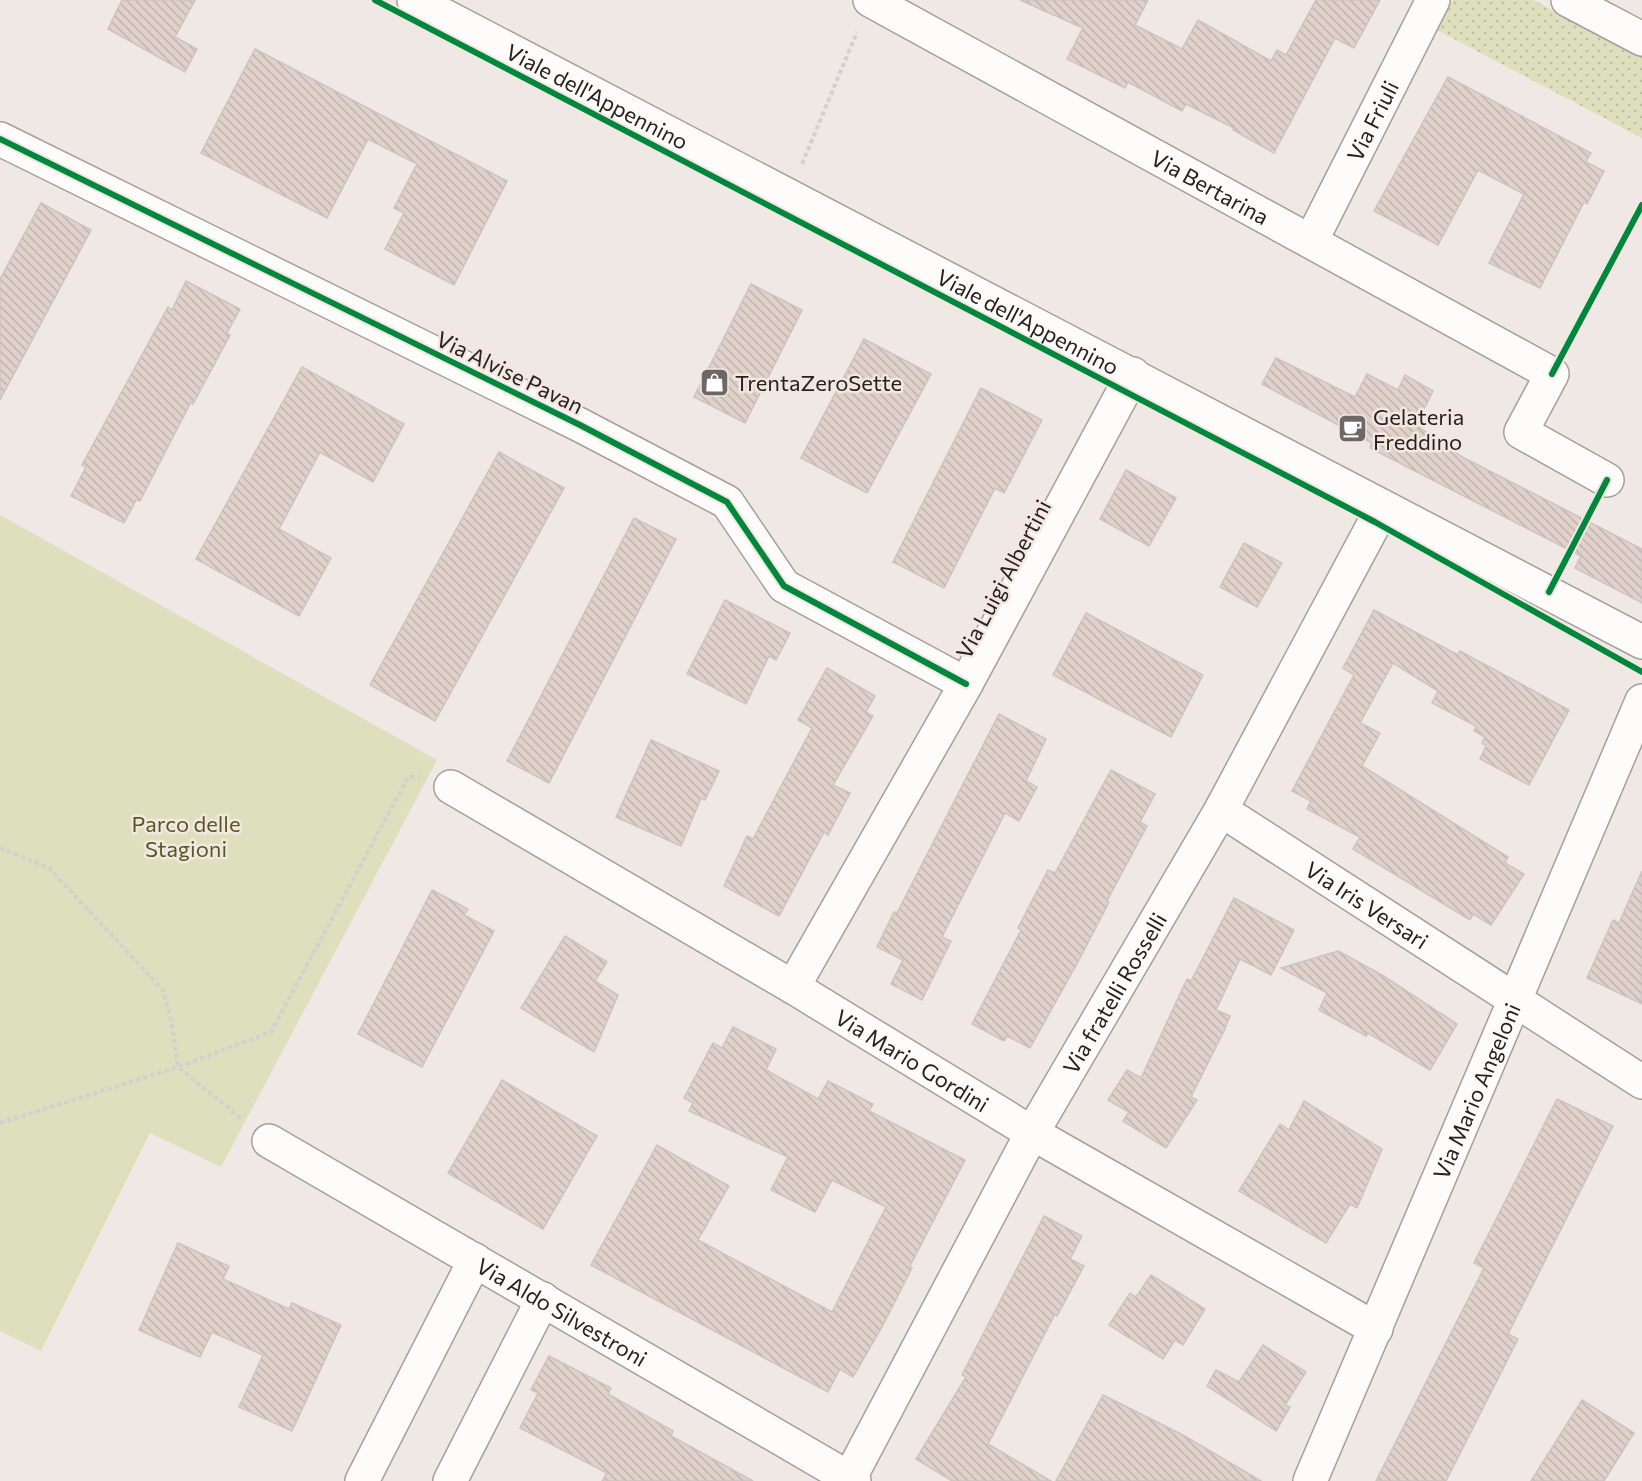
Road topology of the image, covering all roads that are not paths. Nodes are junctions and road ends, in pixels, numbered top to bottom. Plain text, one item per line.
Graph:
1 (414, 0) edge
2 (1433, 0) edge
3 (1568, 0) edge
4 (870, 1) edge
5 (1642, 39) edge
6 (0, 139) edge
7 (1311, 241) junction
8 (1133, 374) junction
9 (1607, 480) dead end
10 (1387, 509) junction
11 (1642, 642) edge
12 (966, 684) junction
13 (1642, 701) edge
14 (451, 787) road end
15 (1221, 810) junction
16 (793, 987) junction
17 (1515, 999) junction
18 (1642, 1082) edge
19 (1032, 1133) junction
20 (269, 1141) road end
21 (475, 1260) junction
22 (543, 1299) junction
23 (1376, 1329) junction
24 (850, 1480) edge
25 (362, 1481) edge
26 (450, 1481) edge
27 (1310, 1481) edge

1 - 8 street, Viale dell'Appennino
2 - 7 street, Via Friuli
3 - 5 street
4 - 7 street, Via Bertarina
6 - 12 street, Via Alvise Pavan
7 - 9 street, Via Bertarina
8 - 10 street, Viale dell'Appennino
8 - 12 street, Via Luigi Albertini
10 - 11 street, Viale dell'Appennino
10 - 15 street, Via fratelli Rosselli
12 - 16 street, Via Luigi Albertini
13 - 17 street, Via Mario Angeloni
14 - 16 street, Via Mario Gordini
15 - 17 street, Via Iris Versari
15 - 19 street, Via fratelli Rosselli
16 - 19 street, Via Mario Gordini
17 - 18 street, Via Iris Versari
17 - 23 street, Via Mario Angeloni
19 - 23 street, Via Mario Gordini
19 - 24 street, Via fratelli Rosselli
20 - 21 street, Via Aldo Silvestroni
21 - 22 street, Via Aldo Silvestroni
21 - 25 street
22 - 24 street, Via Aldo Silvestroni
22 - 26 street
23 - 27 street, Via Mario Angeloni

